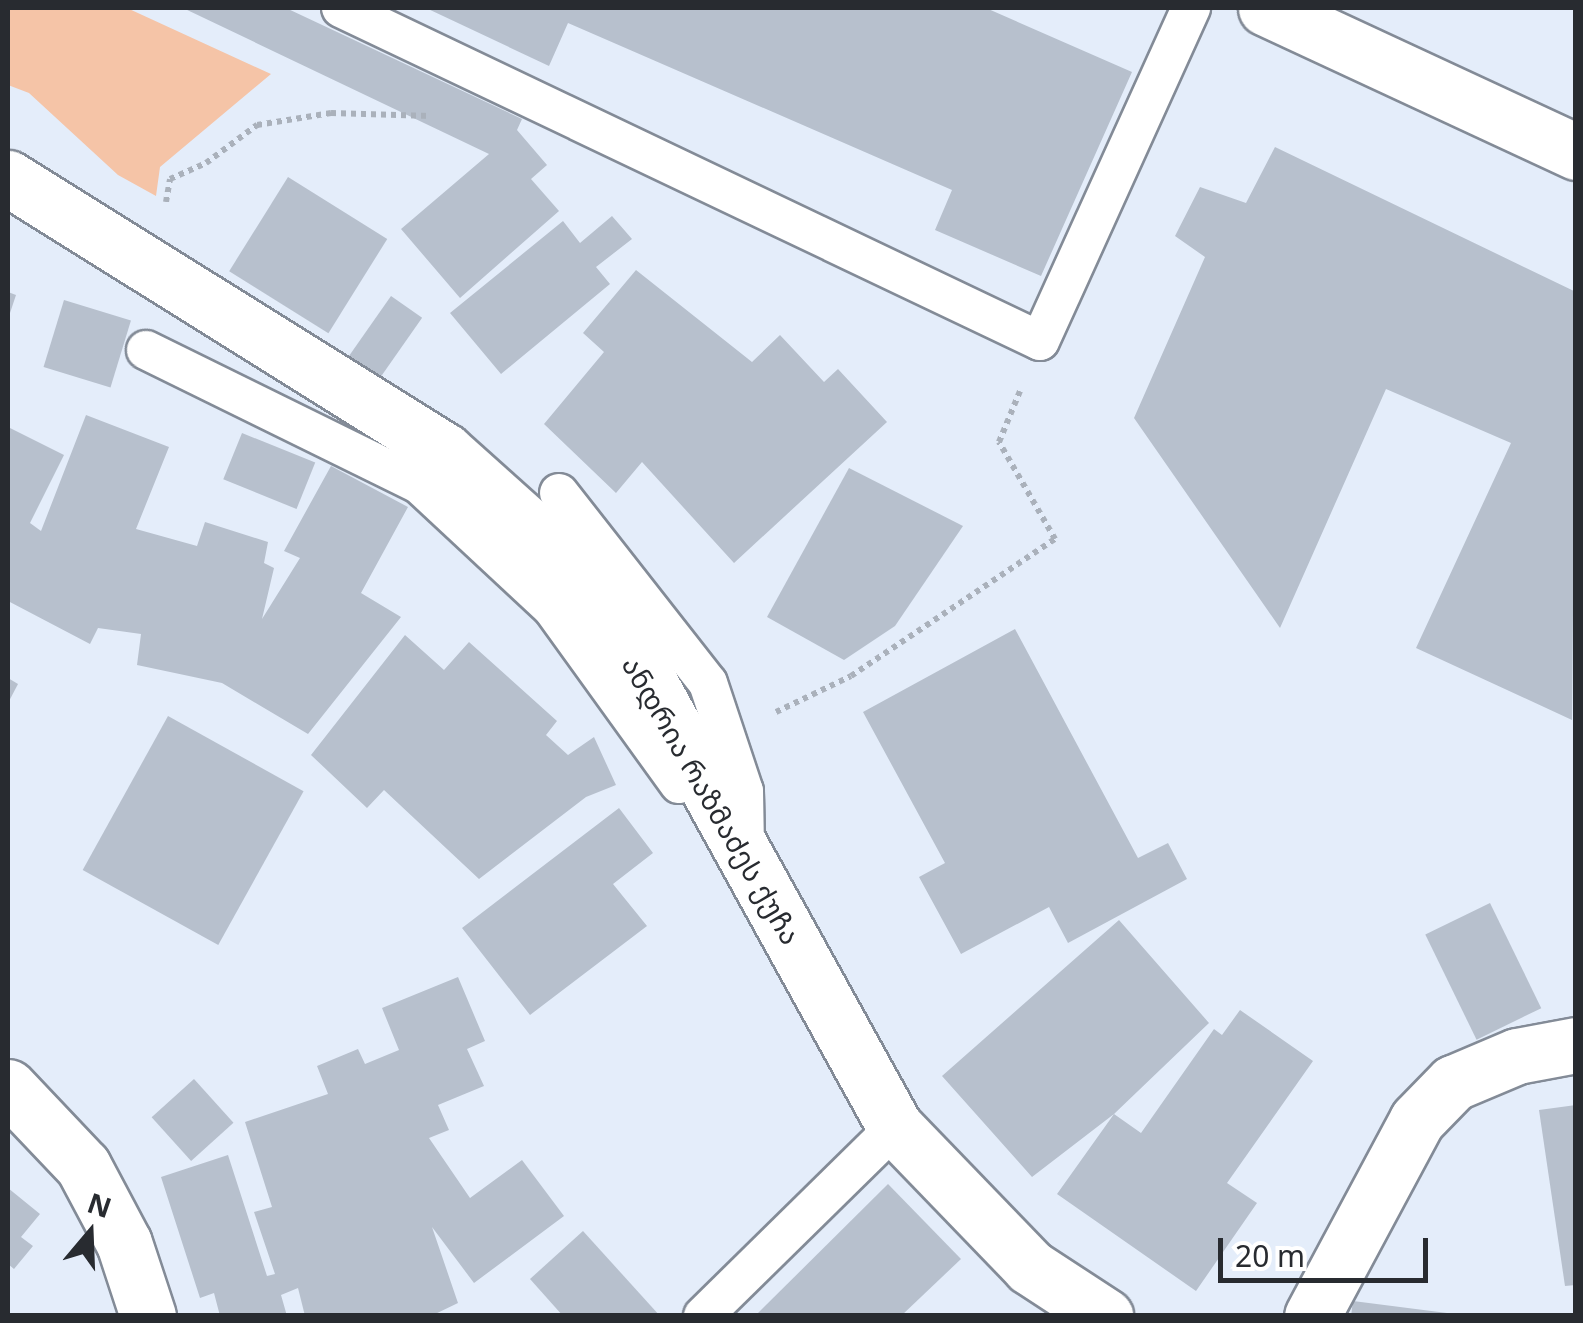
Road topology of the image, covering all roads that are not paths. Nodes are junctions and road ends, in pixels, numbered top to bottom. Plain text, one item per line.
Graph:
1 (1191, 8) edge
2 (1266, 8) edge
3 (359, 11) edge
4 (1576, 152) edge
5 (8, 178) edge
6 (146, 350) dead end
7 (559, 493) dead end
8 (745, 857) junction
9 (1576, 1044) edge
10 (8, 1087) edge
11 (894, 1127) junction
12 (148, 1316) edge
13 (703, 1316) edge
14 (1105, 1316) edge
15 (1312, 1316) edge

1 - 3 lane
2 - 4 street
5 - 8 street, ანდრია რაზმაძეს ქუჩა
6 - 8 lane
7 - 8 lane
8 - 11 street, ანდრია რაზმაძეს ქუჩა
9 - 15 street
10 - 12 street
11 - 13 lane
11 - 14 street, ანდრია რაზმაძეს ქუჩა

